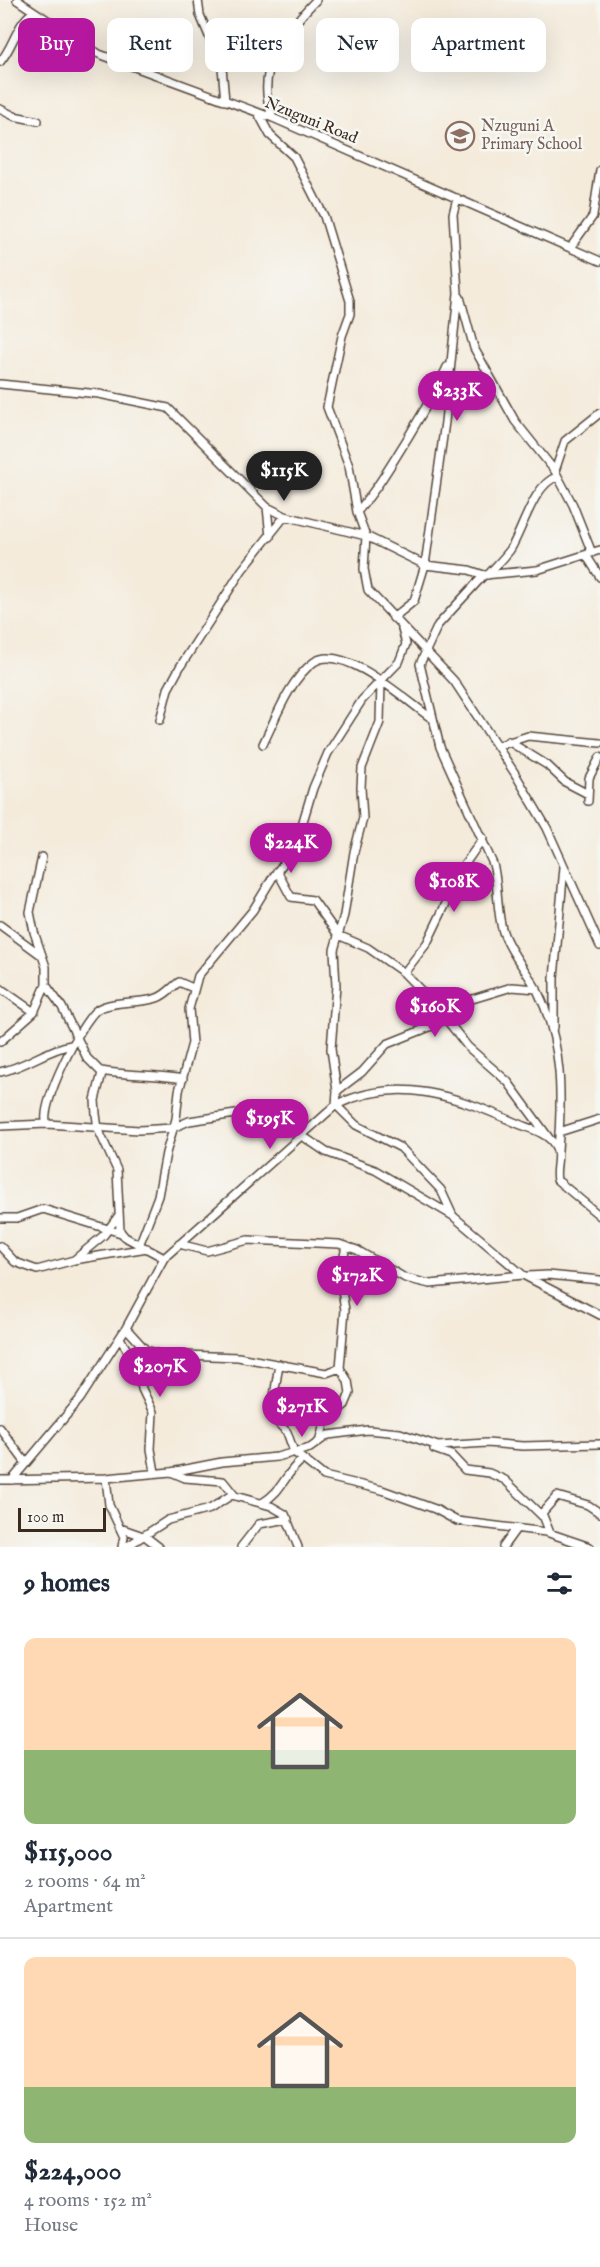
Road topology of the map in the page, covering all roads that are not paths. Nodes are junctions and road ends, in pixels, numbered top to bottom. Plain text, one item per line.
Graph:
1 (17, 0) edge
2 (198, 0) edge
3 (316, 0) edge
4 (33, 12) junction
5 (0, 62) edge
6 (225, 101) junction
7 (0, 109) edge
8 (258, 113) junction
9 (273, 118) junction
10 (38, 121) dead end
11 (600, 170) edge
12 (457, 198) junction
13 (570, 248) junction
14 (600, 261) edge
15 (458, 293) junction
16 (449, 362) junction
17 (0, 384) edge
18 (600, 413) edge
19 (556, 474) junction
20 (267, 507) junction
21 (357, 512) junction
22 (285, 516) junction
23 (366, 536) junction
24 (270, 537) junction
25 (593, 553) edge
26 (425, 565) junction
27 (486, 575) junction
28 (600, 577) edge
29 (393, 618) junction
30 (401, 626) junction
31 (426, 649) junction
32 (381, 681) junction
33 (431, 718) junction
34 (160, 720) dead end
35 (508, 741) junction
36 (600, 743) edge
37 (263, 744) dead end
38 (497, 746) junction
39 (600, 757) edge
40 (483, 838) junction
41 (42, 857) dead end
42 (564, 867) junction
43 (277, 871) junction
44 (0, 925) edge
45 (338, 935) junction
46 (600, 946) edge
47 (43, 956) junction
48 (404, 973) junction
49 (46, 985) junction
50 (0, 988) edge
51 (193, 988) junction
52 (537, 990) junction
53 (34, 1012) junction
54 (446, 1019) junction
55 (554, 1035) junction
56 (76, 1038) junction
57 (0, 1042) edge
58 (71, 1045) junction
59 (101, 1071) junction
60 (0, 1072) edge
61 (183, 1079) junction
62 (337, 1091) junction
63 (336, 1105) junction
64 (600, 1119) edge
65 (47, 1124) junction
66 (0, 1126) edge
67 (173, 1128) junction
68 (98, 1129) junction
69 (559, 1131) junction
70 (303, 1137) junction
71 (549, 1138) junction
72 (558, 1151) junction
73 (119, 1215) junction
74 (453, 1216) junction
75 (600, 1216) edge
76 (0, 1218) edge
77 (110, 1228) junction
78 (121, 1233) junction
79 (140, 1244) junction
80 (179, 1244) junction
81 (0, 1246) edge
82 (346, 1246) junction
83 (149, 1250) junction
84 (164, 1258) junction
85 (74, 1260) junction
86 (155, 1271) junction
87 (524, 1276) junction
88 (600, 1280) edge
89 (600, 1315) edge
90 (126, 1328) junction
91 (120, 1338) junction
92 (279, 1364) junction
93 (340, 1368) junction
94 (0, 1428) edge
95 (320, 1439) junction
96 (428, 1444) junction
97 (600, 1444) edge
98 (294, 1452) junction
99 (302, 1460) junction
100 (26, 1462) junction
101 (155, 1472) junction
102 (171, 1472) junction
103 (106, 1478) junction
104 (0, 1480) edge
105 (12, 1480) junction
106 (233, 1494) junction
107 (262, 1503) junction
108 (600, 1513) edge
109 (542, 1516) junction
110 (288, 1519) junction
111 (120, 1528) junction
112 (516, 1529) junction
113 (550, 1533) junction
114 (142, 1536) junction
115 (124, 1547) edge
116 (159, 1547) edge
117 (241, 1547) edge
118 (298, 1547) edge
119 (503, 1547) edge
120 (590, 1547) edge

1 - 4 street, Nzuguni Road
2 - 6 street
3 - 9 street
4 - 5 street
4 - 6 street, Nzuguni Road
6 - 8 street, Nzuguni Road
7 - 10 street
8 - 9 street, Nzuguni Road
8 - 21 street
9 - 12 street, Nzuguni Road
11 - 13 street
12 - 13 street, Nzuguni Road
12 - 15 street
13 - 14 street, Nzuguni Road
15 - 16 street
15 - 19 street
16 - 21 street
16 - 26 street
17 - 20 street
18 - 19 street
19 - 25 street
19 - 27 street
20 - 22 street
20 - 24 street
21 - 23 street
22 - 23 street
22 - 24 street
23 - 26 street
23 - 29 street
24 - 34 street
25 - 27 street
25 - 28 street
26 - 27 street
26 - 29 street
27 - 31 street
29 - 30 street
30 - 31 street
30 - 32 street
31 - 33 street
31 - 38 street
32 - 33 street
32 - 37 street
32 - 43 street
32 - 45 street
33 - 40 street
35 - 36 street
35 - 38 street
35 - 39 street
38 - 42 street
40 - 48 street
40 - 52 street
41 - 47 street
42 - 46 street
42 - 55 street
43 - 45 street
43 - 51 street
44 - 47 street
45 - 48 street
45 - 62 street
47 - 49 street
48 - 54 street
49 - 53 street
49 - 56 street
50 - 53 street
51 - 56 street
51 - 61 street
52 - 54 street
52 - 55 street
53 - 57 street
54 - 62 street
54 - 71 street
55 - 69 street
56 - 58 street
56 - 59 street
58 - 60 street
58 - 65 street
59 - 61 street
59 - 68 street
61 - 67 street
62 - 63 street
63 - 70 street
63 - 71 street
63 - 74 street
64 - 69 street
65 - 66 street
65 - 68 street
67 - 68 street
67 - 70 street
67 - 79 street
68 - 73 street
69 - 72 street
70 - 74 street
70 - 80 street
71 - 72 street
72 - 75 street
73 - 77 street
73 - 78 street
74 - 87 street
76 - 77 street
77 - 78 street
77 - 85 street
78 - 79 street
79 - 83 street
80 - 82 street
80 - 84 street
81 - 85 street
82 - 87 street
82 - 93 street
83 - 84 street
83 - 85 street
83 - 86 street
84 - 86 street
86 - 90 street
87 - 88 street
87 - 89 street
90 - 91 street
90 - 92 street
91 - 100 street
91 - 101 street
92 - 93 street
92 - 98 street
93 - 95 street
94 - 100 street
95 - 96 street
95 - 98 street
96 - 97 street
96 - 109 street
98 - 99 street
98 - 102 street
99 - 107 street
99 - 112 street
100 - 105 street
101 - 102 street
101 - 103 street
102 - 106 street
103 - 105 street
103 - 111 street
104 - 105 street
106 - 107 street
106 - 114 street
107 - 110 street
108 - 109 street
109 - 113 street
110 - 117 street
110 - 118 street
111 - 114 street
111 - 115 street
112 - 113 street
112 - 119 street
113 - 120 street
114 - 115 street
114 - 116 street

